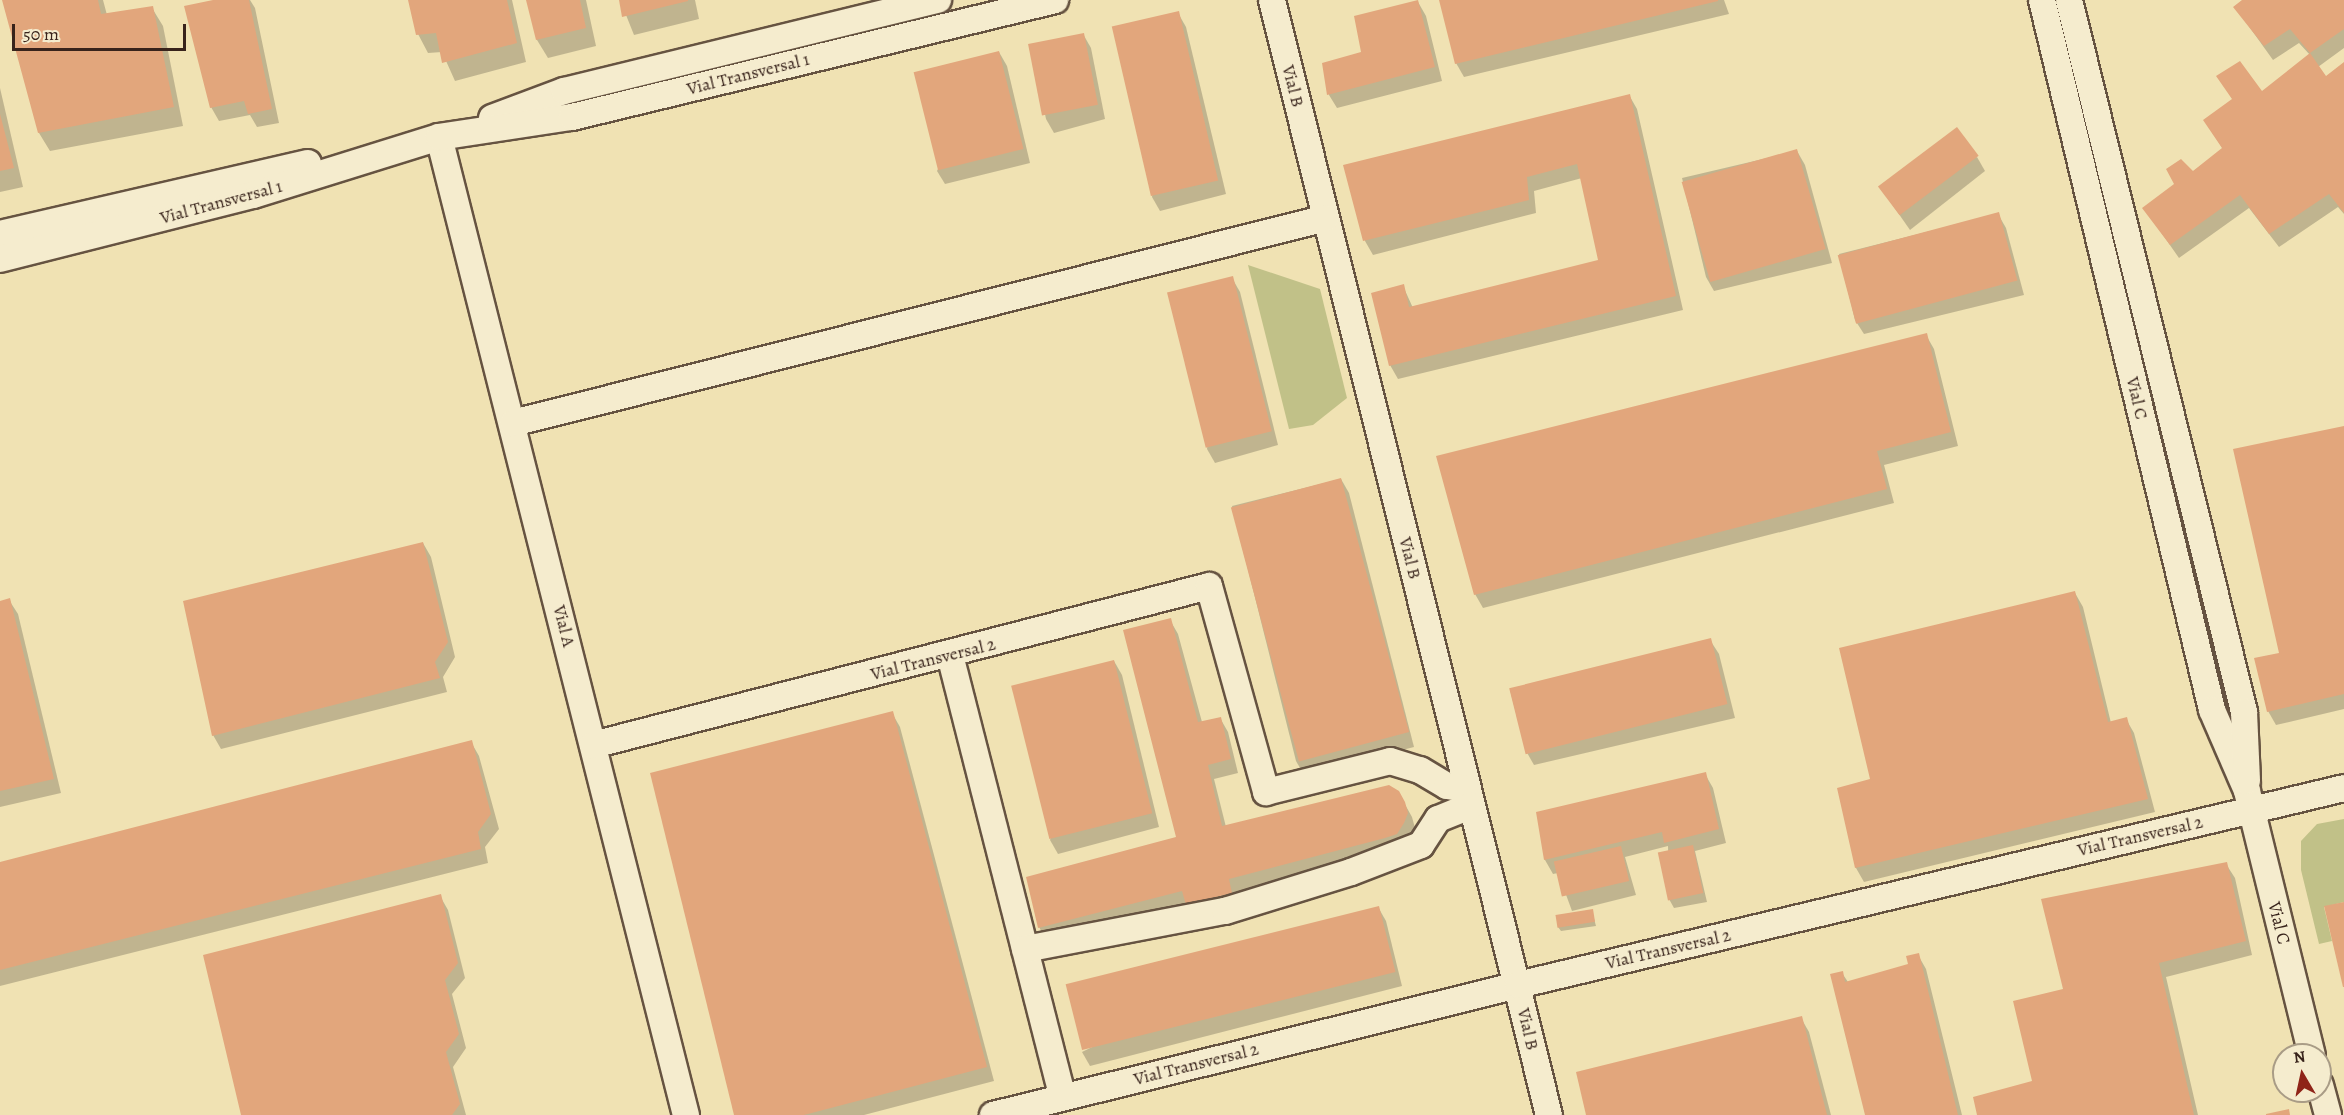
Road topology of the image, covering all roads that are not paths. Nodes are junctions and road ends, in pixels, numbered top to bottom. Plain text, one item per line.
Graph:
1 (938, 0) edge
2 (1055, 0) edge
3 (1272, 0) edge
4 (2042, 0) edge
5 (2069, 0) edge
6 (439, 137) junction
7 (1326, 218) junction
8 (0, 234) edge
9 (0, 259) edge
10 (513, 423) junction
11 (950, 655) junction
12 (593, 745) junction
13 (2344, 788) edge
14 (1469, 798) junction
15 (2249, 800) junction
16 (1025, 949) junction
17 (1518, 984) junction
18 (2309, 1043) edge
19 (1063, 1098) junction
20 (686, 1115) edge
21 (993, 1115) edge
22 (1549, 1115) edge

1 - 6 street, Vial Transversal 1
2 - 6 street, Vial Transversal 1
3 - 7 street, Vial B
4 - 15 street, Vial C
5 - 15 street, Vial C
6 - 8 street, Vial Transversal 1
6 - 9 street, Vial Transversal 1
6 - 10 street, Vial A
7 - 10 street
7 - 14 street, Vial B
10 - 12 street, Vial A
11 - 12 street, Vial Transversal 2
11 - 14 street, Vial Transversal 2
11 - 16 street
12 - 20 street, Vial A
13 - 15 street, Vial Transversal 2
14 - 16 street
14 - 17 street, Vial B
15 - 17 street, Vial Transversal 2
15 - 18 street, Vial C
16 - 19 street
17 - 19 street, Vial Transversal 2
17 - 22 street, Vial B
19 - 21 street, Vial Transversal 2

